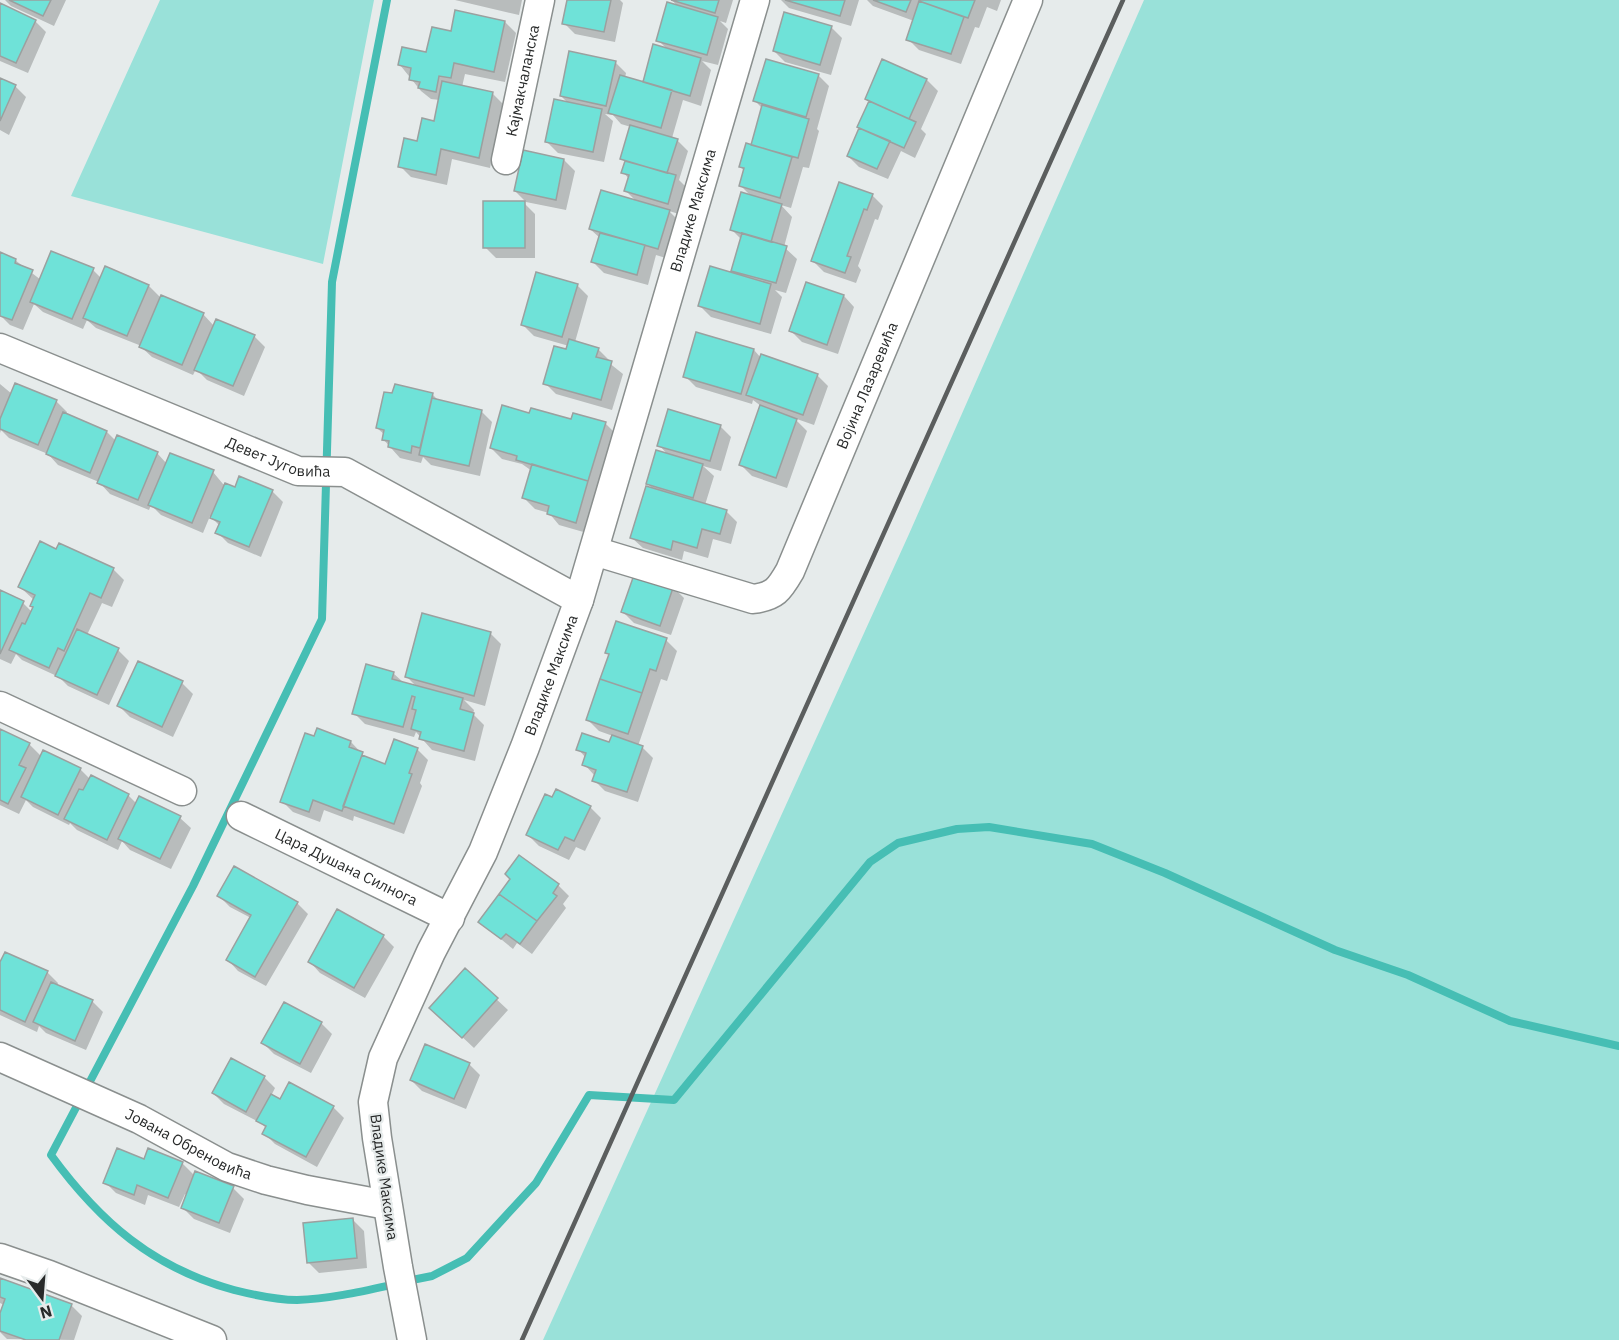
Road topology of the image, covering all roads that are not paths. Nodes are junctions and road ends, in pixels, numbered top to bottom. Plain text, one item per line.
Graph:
1 (540, 0) edge
2 (755, 0) edge
3 (1028, 0) edge
4 (506, 160) dead end
5 (0, 348) edge
6 (594, 551) junction
7 (579, 600) junction
8 (0, 706) edge
9 (182, 791) dead end
10 (241, 816) dead end
11 (450, 918) junction
12 (0, 1057) edge
13 (387, 1205) junction
14 (0, 1258) edge
15 (212, 1340) edge
16 (412, 1340) edge

1 - 4 street, Кајмакчаланска
2 - 6 street, Владике Максима
3 - 6 street, Војина Лазаревића
5 - 7 street, Девет Југовића
6 - 7 street, Владике Максима
7 - 11 street, Владике Максима
8 - 9 street
10 - 11 street, Цара Душана Силнога
11 - 13 street, Владике Максима
12 - 13 street, Јована Обреновића
13 - 16 street, Владике Максима
14 - 15 street

